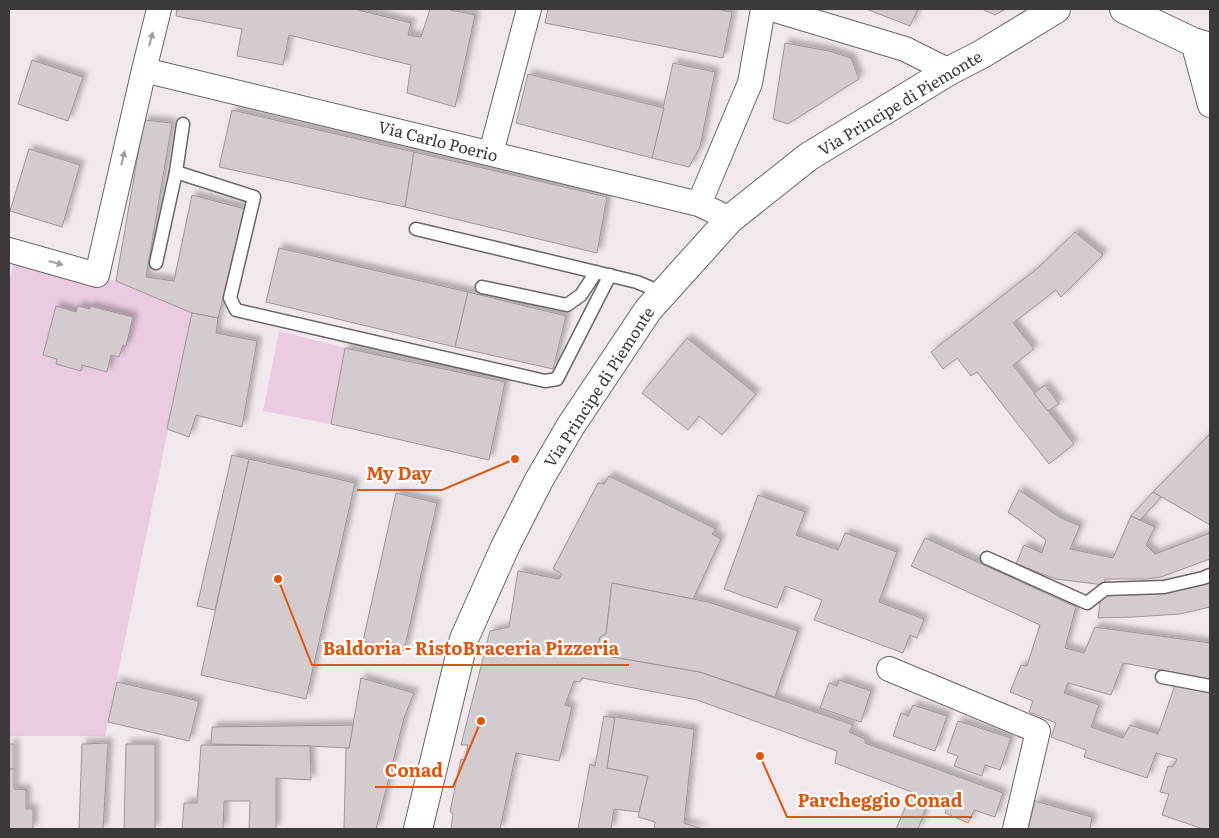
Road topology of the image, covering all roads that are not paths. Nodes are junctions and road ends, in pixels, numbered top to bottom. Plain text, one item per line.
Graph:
1 (159, 9) edge
2 (529, 9) edge
3 (763, 9) edge
4 (772, 9) edge
5 (1056, 9) edge
6 (1124, 9) edge
7 (1201, 44) edge
8 (144, 70) junction
9 (949, 71) junction
10 (1210, 105) edge
11 (183, 124) dead end
12 (491, 153) junction
13 (176, 172) junction
14 (699, 204) junction
15 (730, 219) junction
16 (416, 229) dead end
17 (9, 250) edge
18 (156, 263) dead end
19 (596, 272) junction
20 (610, 275) junction
21 (482, 287) dead end
22 (663, 293) junction
23 (987, 558) dead end
24 (1210, 575) edge
25 (889, 668) dead end
26 (1162, 678) dead end
27 (1210, 686) edge
28 (418, 829) edge
29 (1015, 829) edge

8 -> 1 street
2 - 12 street
3 - 14 street
4 - 9 street
5 - 9 main road, Via Principe di Piemonte
6 - 7 main road
7 - 10 street
8 - 12 street, Via Carlo Poerio
17 -> 8 street
9 - 15 main road, Via Principe di Piemonte
11 - 13 lane
12 - 14 street, Via Carlo Poerio
13 - 18 lane
13 - 20 lane
14 - 15 street, Via Carlo Poerio
15 - 22 main road, Via Principe di Piemonte
16 - 19 lane
19 - 20 lane
19 - 21 lane
20 - 22 lane
22 - 28 main road, Via Principe di Piemonte
23 - 24 lane
25 - 29 street
26 - 27 lane

